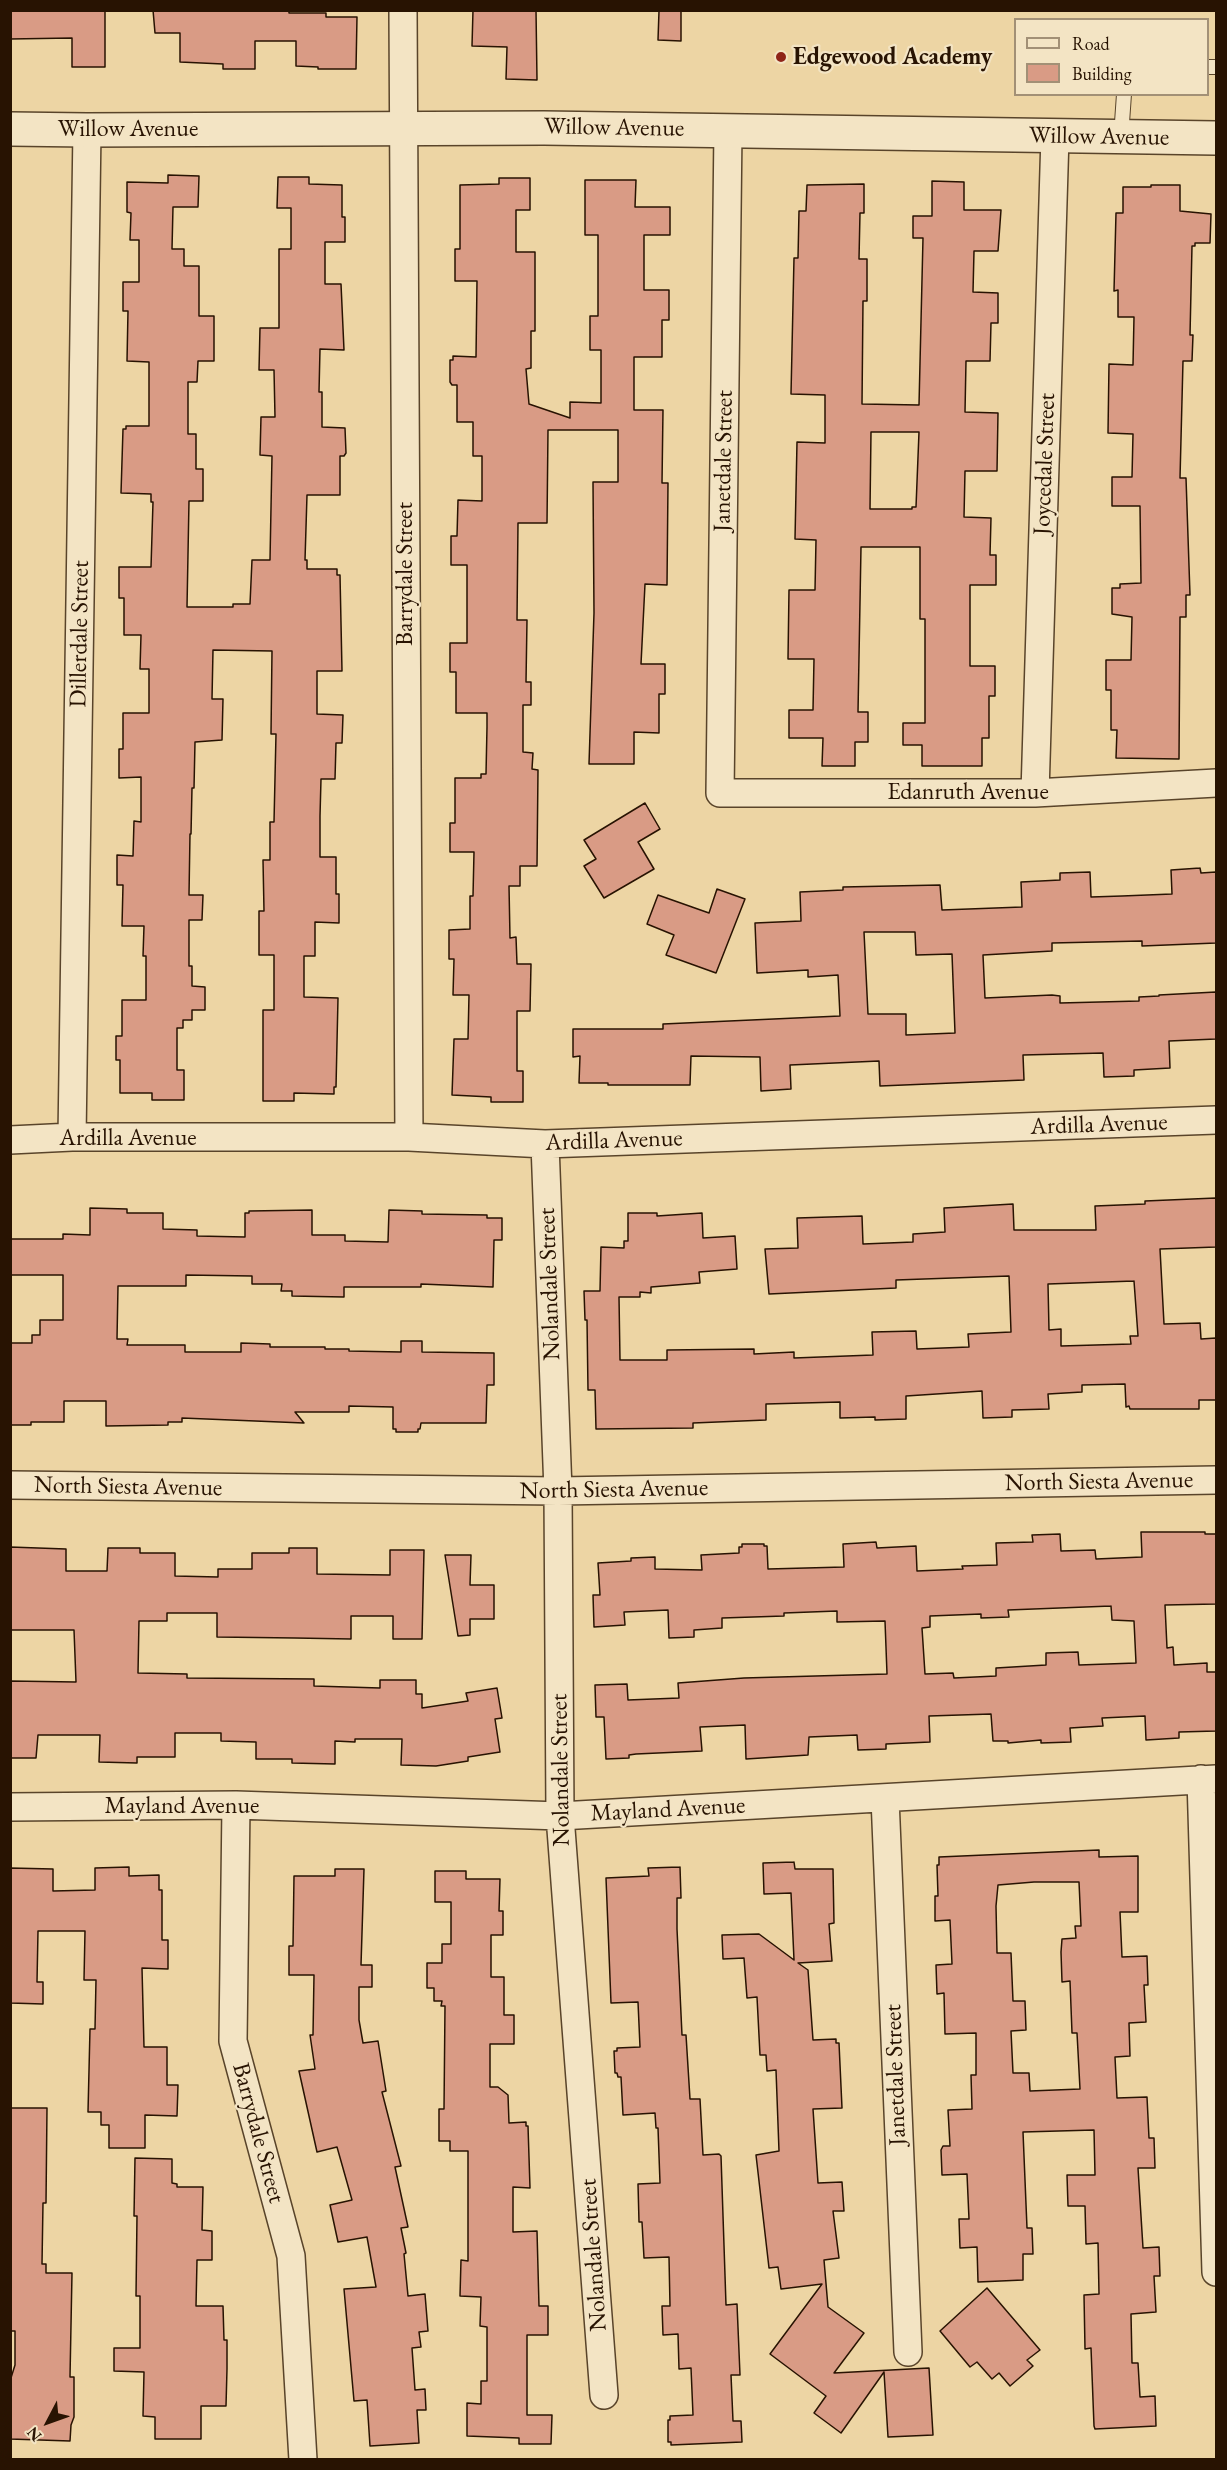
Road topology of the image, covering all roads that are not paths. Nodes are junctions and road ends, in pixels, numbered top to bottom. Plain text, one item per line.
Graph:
1 (404, 10) edge
2 (1124, 96) edge
3 (402, 128) junction
4 (10, 129) edge
5 (728, 129) junction
6 (87, 130) junction
7 (1055, 136) junction
8 (1121, 138) junction
9 (1216, 138) edge
10 (1216, 783) edge
11 (720, 793) joint
12 (1035, 793) junction
13 (1216, 1120) edge
14 (72, 1137) junction
15 (409, 1137) junction
16 (10, 1140) edge
17 (545, 1144) junction
18 (1216, 1480) edge
19 (10, 1485) edge
20 (558, 1491) junction
21 (1209, 1779) edge
22 (885, 1798) junction
23 (236, 1805) junction
24 (10, 1807) edge
25 (560, 1816) junction
26 (1216, 2272) edge
27 (908, 2352) dead end
28 (604, 2395) dead end
29 (303, 2460) edge

1 - 3 street, Barrydale Street
2 - 8 lane
3 - 5 street, Willow Avenue
3 - 6 street, Willow Avenue
3 - 15 street, Barrydale Street
4 - 6 street, Willow Avenue
5 - 7 street, Willow Avenue
5 - 11 street, Janetdale Street
6 - 14 street, Dillerdale Street
7 - 8 street, Willow Avenue
7 - 12 street, Joycedale Street
8 - 9 street, Willow Avenue
10 - 12 street, Edanruth Avenue
11 - 12 street, Edanruth Avenue
13 - 17 street, Ardilla Avenue
14 - 15 street, Ardilla Avenue
14 - 16 street, Ardilla Avenue
15 - 17 street, Ardilla Avenue
17 - 20 street, Nolandale Street
18 - 20 street, North Siesta Avenue
19 - 20 street, North Siesta Avenue
20 - 25 street, Nolandale Street
21 - 22 street, Mayland Avenue
21 - 26 street
22 - 25 street, Mayland Avenue
22 - 27 street, Janetdale Street
23 - 24 street, Mayland Avenue
23 - 25 street, Mayland Avenue
23 - 29 street, Barrydale Street
25 - 28 street, Nolandale Street

